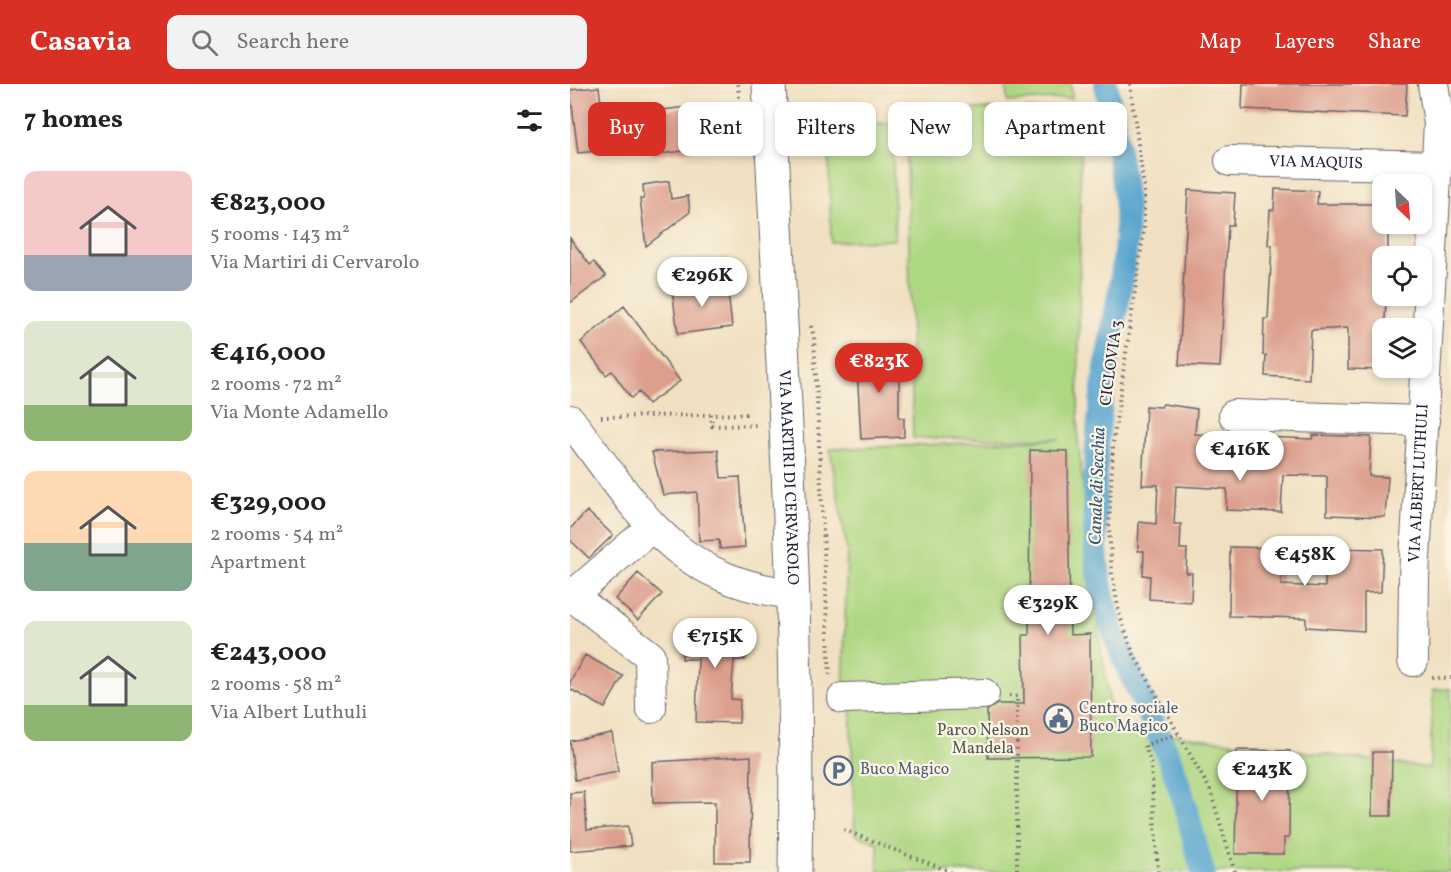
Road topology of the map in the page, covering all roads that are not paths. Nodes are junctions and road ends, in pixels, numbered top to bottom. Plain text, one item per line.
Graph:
1 (769, 84) edge
2 (1433, 84) edge
3 (1445, 116) edge
4 (1230, 162) dead end
5 (1437, 166) junction
6 (1234, 415) dead end
7 (582, 419) edge
8 (1424, 421) junction
9 (652, 527) junction
10 (793, 594) junction
11 (1413, 661) dead end
12 (984, 694) road end
13 (843, 698) road end
14 (651, 708) dead end
15 (795, 872) edge

1 - 10 main road, VIA MARTIRI DI CERVAROLO
2 - 3 street, VIA ALBERT LUTHULI
3 - 5 street, VIA ALBERT LUTHULI
4 - 5 street, VIA MAQUIS
5 - 8 street, VIA ALBERT LUTHULI
6 - 8 street
7 - 9 street
8 - 11 street, VIA ALBERT LUTHULI
9 - 10 street
9 - 14 street
10 - 15 main road, VIA MARTIRI DI CERVAROLO
12 - 13 street

